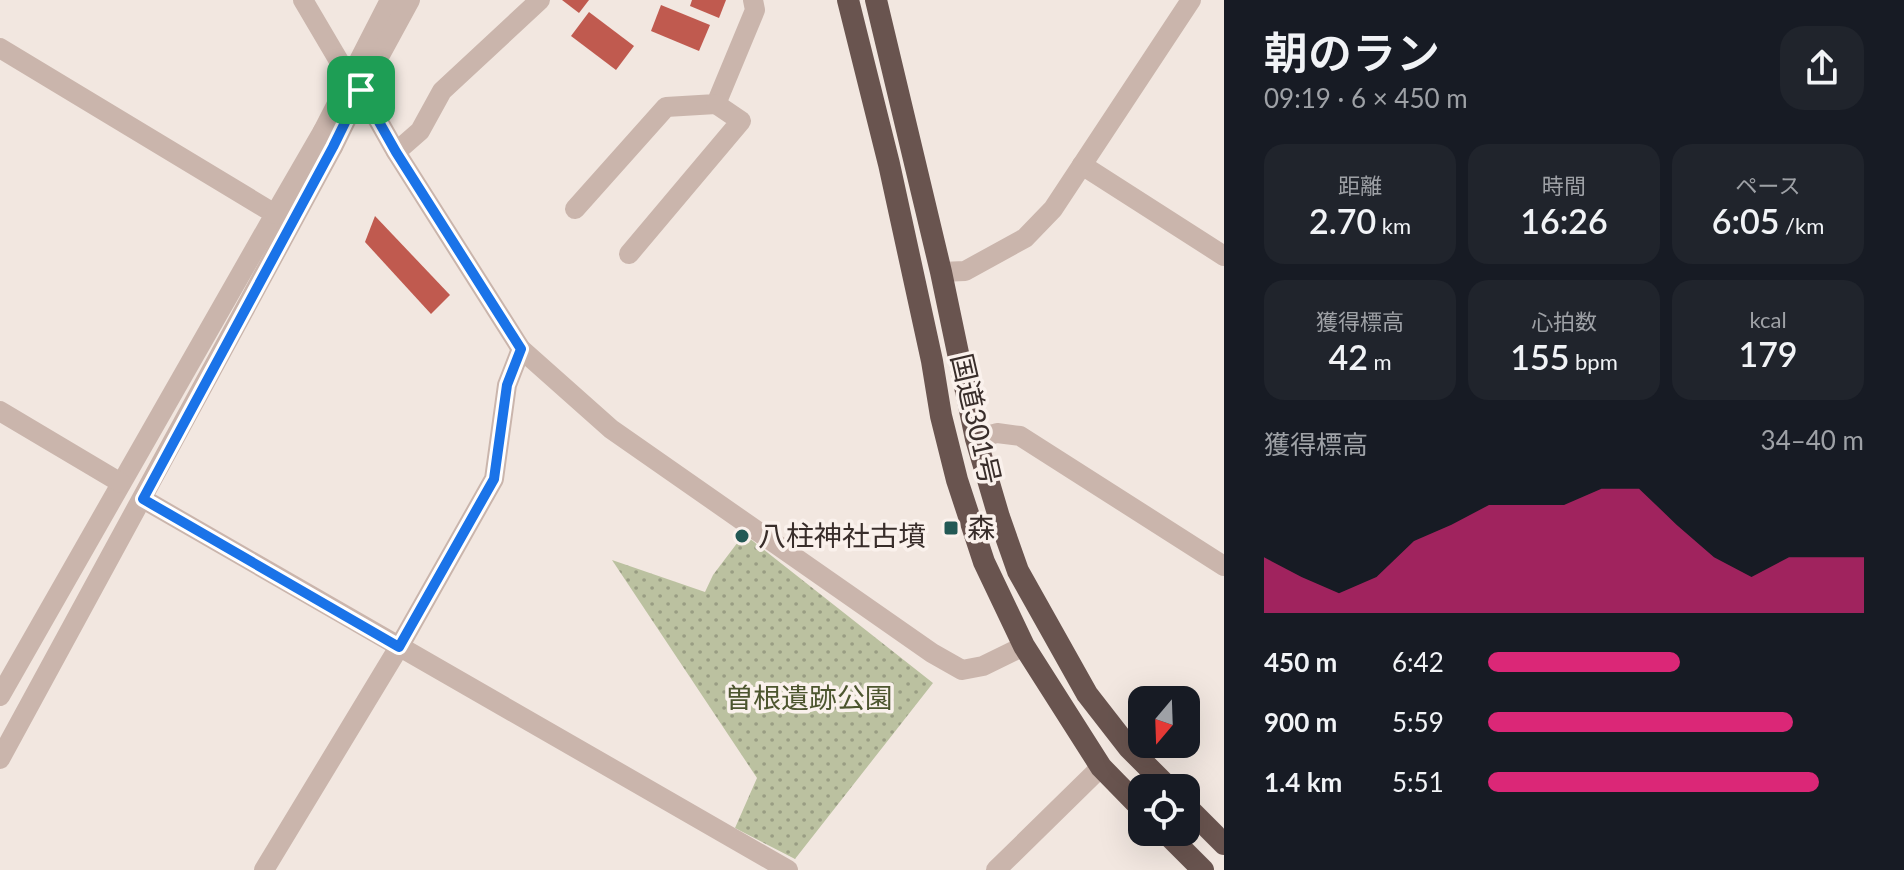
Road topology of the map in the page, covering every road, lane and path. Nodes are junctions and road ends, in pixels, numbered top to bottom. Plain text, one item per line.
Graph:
1 (303, 0) edge
2 (390, 0) edge
3 (410, 0) edge
4 (540, 0) edge
5 (753, 0) edge
6 (848, 0) edge
7 (876, 0) edge
8 (1191, 0) edge
9 (0, 48) edge
10 (355, 84) junction
11 (716, 104) junction
12 (328, 139) junction
13 (396, 152) junction
14 (1082, 165) junction
15 (575, 209) dead end
16 (275, 214) junction
17 (629, 254) dead end
18 (1224, 256) edge
19 (941, 272) junction
20 (521, 349) junction
21 (0, 411) edge
22 (976, 439) junction
23 (121, 483) junction
24 (143, 499) junction
25 (1224, 566) edge
26 (1024, 646) junction
27 (399, 647) junction
28 (0, 696) edge
29 (0, 759) edge
30 (1101, 767) junction
31 (1155, 774) edge
32 (1128, 795) edge
33 (1200, 820) edge
34 (1224, 844) edge
35 (1179, 846) edge
36 (264, 870) edge
37 (788, 870) edge
38 (996, 870) edge
39 (1203, 870) edge

1 - 10 street
2 - 10 street
3 - 10 street
4 - 13 street
5 - 11 street
6 - 26 highway, 国道301号
7 - 19 highway, 国道301号
8 - 14 street
9 - 16 street
10 - 12 street
10 - 13 street
11 - 15 street
11 - 17 street
12 - 16 street
12 - 24 street
13 - 20 street
14 - 18 street
14 - 19 street
16 - 23 street
19 - 22 highway, 国道301号
20 - 26 street
20 - 27 street
21 - 23 street
22 - 25 street
22 - 31 highway, 国道301号
23 - 28 street
24 - 27 street
24 - 29 street
26 - 30 highway, 国道301号
27 - 36 street
27 - 37 street
30 - 32 highway, 国道301号
30 - 38 street
33 - 34 highway
35 - 39 highway

